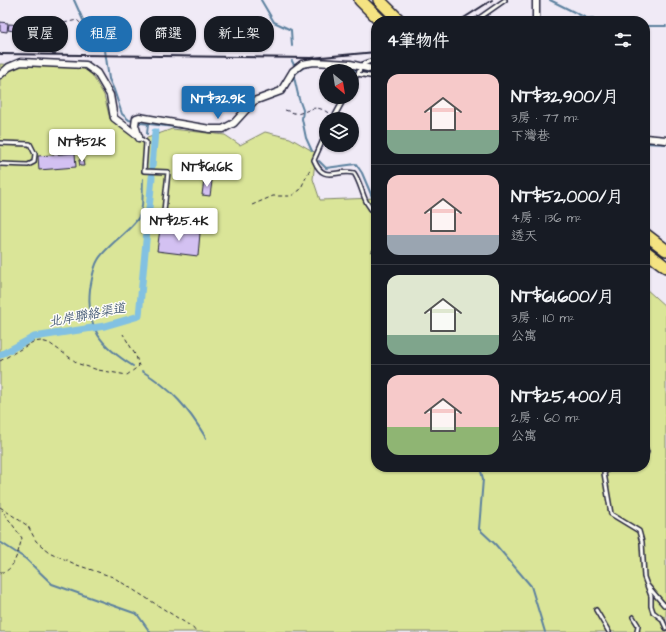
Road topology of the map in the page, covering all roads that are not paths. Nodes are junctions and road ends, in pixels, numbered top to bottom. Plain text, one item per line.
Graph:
1 (360, 0) edge
2 (379, 0) edge
3 (505, 0) edge
4 (536, 2) edge
5 (376, 16) edge
6 (395, 16) edge
7 (482, 16) edge
8 (536, 16) edge
9 (371, 60) edge
10 (361, 68) junction
11 (371, 69) edge
12 (359, 71) edge
13 (359, 74) edge
14 (0, 75) edge
15 (371, 76) edge
16 (140, 138) junction
17 (650, 138) edge
18 (666, 140) edge
19 (0, 143) edge
20 (319, 149) edge
21 (0, 164) edge
22 (371, 207) edge
23 (201, 223) dead end
24 (650, 238) edge
25 (666, 250) edge
26 (650, 255) edge
27 (666, 267) edge
28 (605, 472) edge
29 (647, 584) junction
30 (666, 605) edge
31 (596, 610) dead end
32 (633, 616) dead end
33 (666, 628) edge
34 (609, 632) edge
35 (637, 632) edge

1 - 5 highway
2 - 6 highway
3 - 7 lane
4 - 8 street
9 - 10 lane
10 - 11 street
10 - 12 lane
10 - 16 street
13 - 15 lane
14 - 16 street
16 - 23 lane
17 - 18 street
19 - 21 lane
20 - 22 lane
24 - 25 highway
26 - 27 highway
28 - 29 lane
29 - 30 lane
29 - 33 lane
31 - 34 lane
32 - 35 lane

